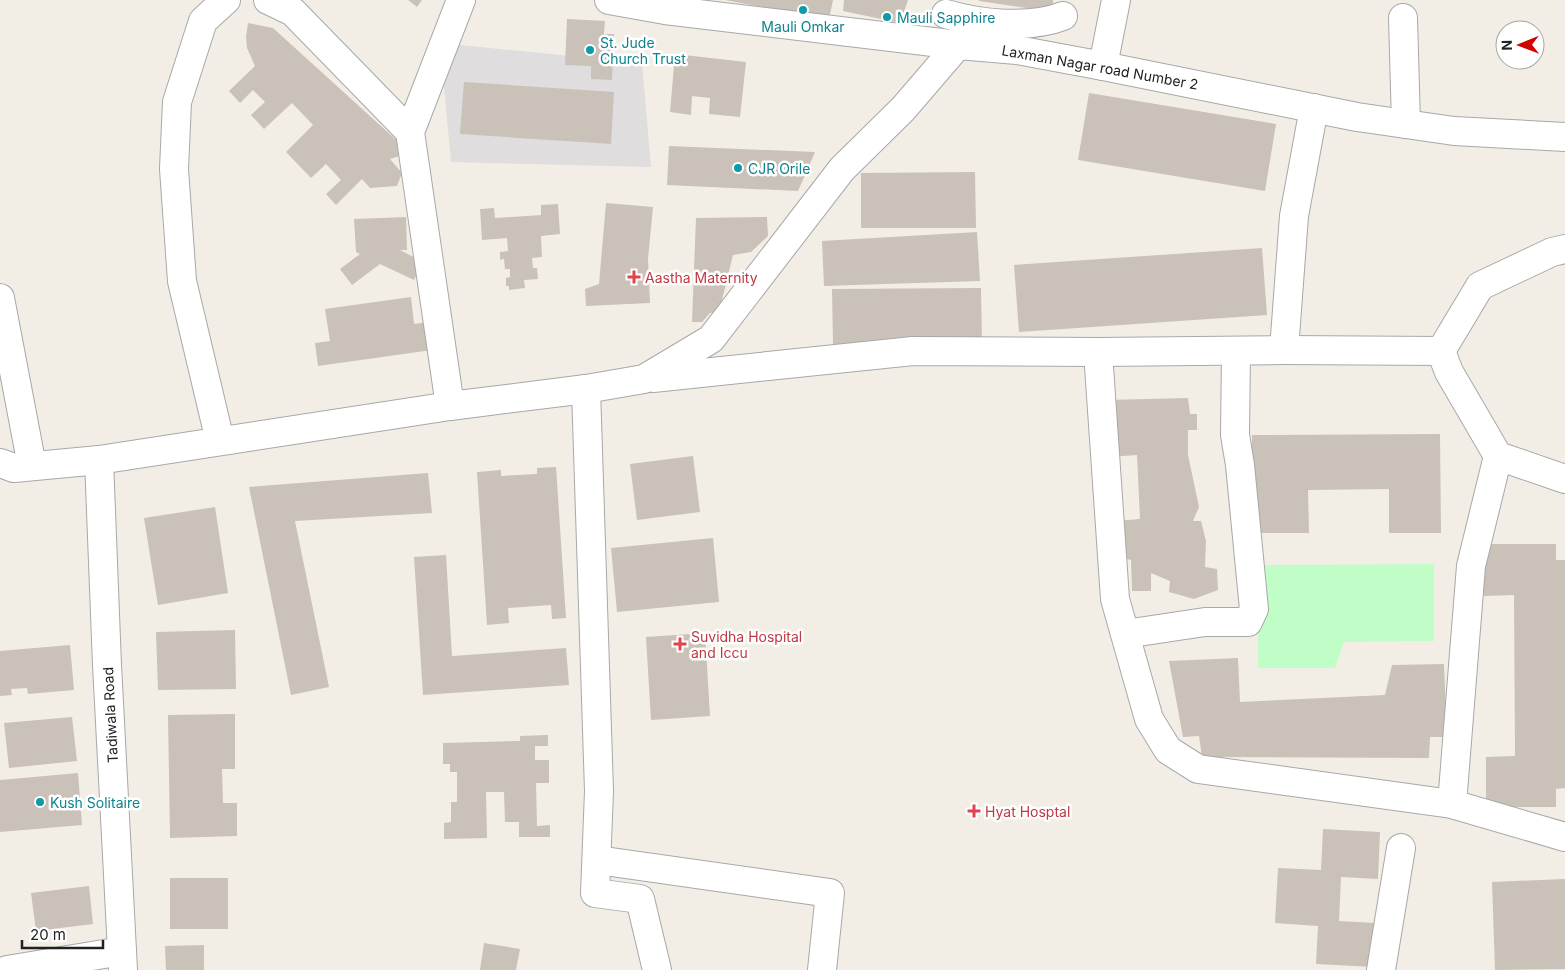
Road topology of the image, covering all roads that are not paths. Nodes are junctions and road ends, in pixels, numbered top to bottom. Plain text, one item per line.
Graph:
1 (226, 0) edge
2 (268, 0) edge
3 (461, 0) edge
4 (609, 0) edge
5 (1116, 0) edge
6 (947, 7) edge
7 (1063, 8) edge
8 (1403, 18) dead end
9 (950, 45) junction
10 (1062, 59) junction
11 (1103, 66) junction
12 (1314, 108) junction
13 (1406, 124) junction
14 (410, 132) junction
15 (1565, 138) edge
16 (1565, 248) edge
17 (0, 298) edge
18 (1284, 350) junction
19 (1236, 351) junction
20 (1441, 351) junction
21 (1098, 352) junction
22 (644, 379) junction
23 (586, 389) junction
24 (450, 406) junction
25 (220, 441) junction
26 (1498, 456) junction
27 (99, 460) junction
28 (12, 471) edge
29 (1565, 479) edge
30 (1125, 634) junction
31 (1452, 804) junction
32 (1565, 837) edge
33 (1401, 848) dead end
34 (597, 860) junction
35 (122, 961) edge
36 (7, 970) edge
37 (657, 970) edge
38 (822, 970) edge
39 (1381, 970) edge

1 - 25 street
2 - 14 street
3 - 14 street
4 - 9 street, Laxman Nagar road Number 2
5 - 11 street
6 - 7 street
6 - 9 street
7 - 10 street
8 - 13 street
9 - 10 street, Laxman Nagar road Number 2
9 - 22 street
10 - 11 street, Laxman Nagar road Number 2
11 - 12 street, Laxman Nagar road Number 2
12 - 13 street, Laxman Nagar road Number 2
12 - 18 street
13 - 15 street, Laxman Nagar road Number 2
14 - 24 street
16 - 20 street
17 - 28 street
18 - 19 street
18 - 20 street
19 - 21 street
19 - 30 street
20 - 26 street
21 - 22 street
21 - 30 street
22 - 23 street
23 - 24 street
23 - 34 street
24 - 25 street
25 - 27 street
26 - 29 street
26 - 31 street
27 - 28 street
27 - 35 street, Tadiwala Road
30 - 31 street
31 - 32 street
33 - 39 street
34 - 37 street
34 - 38 street
35 - 36 street

